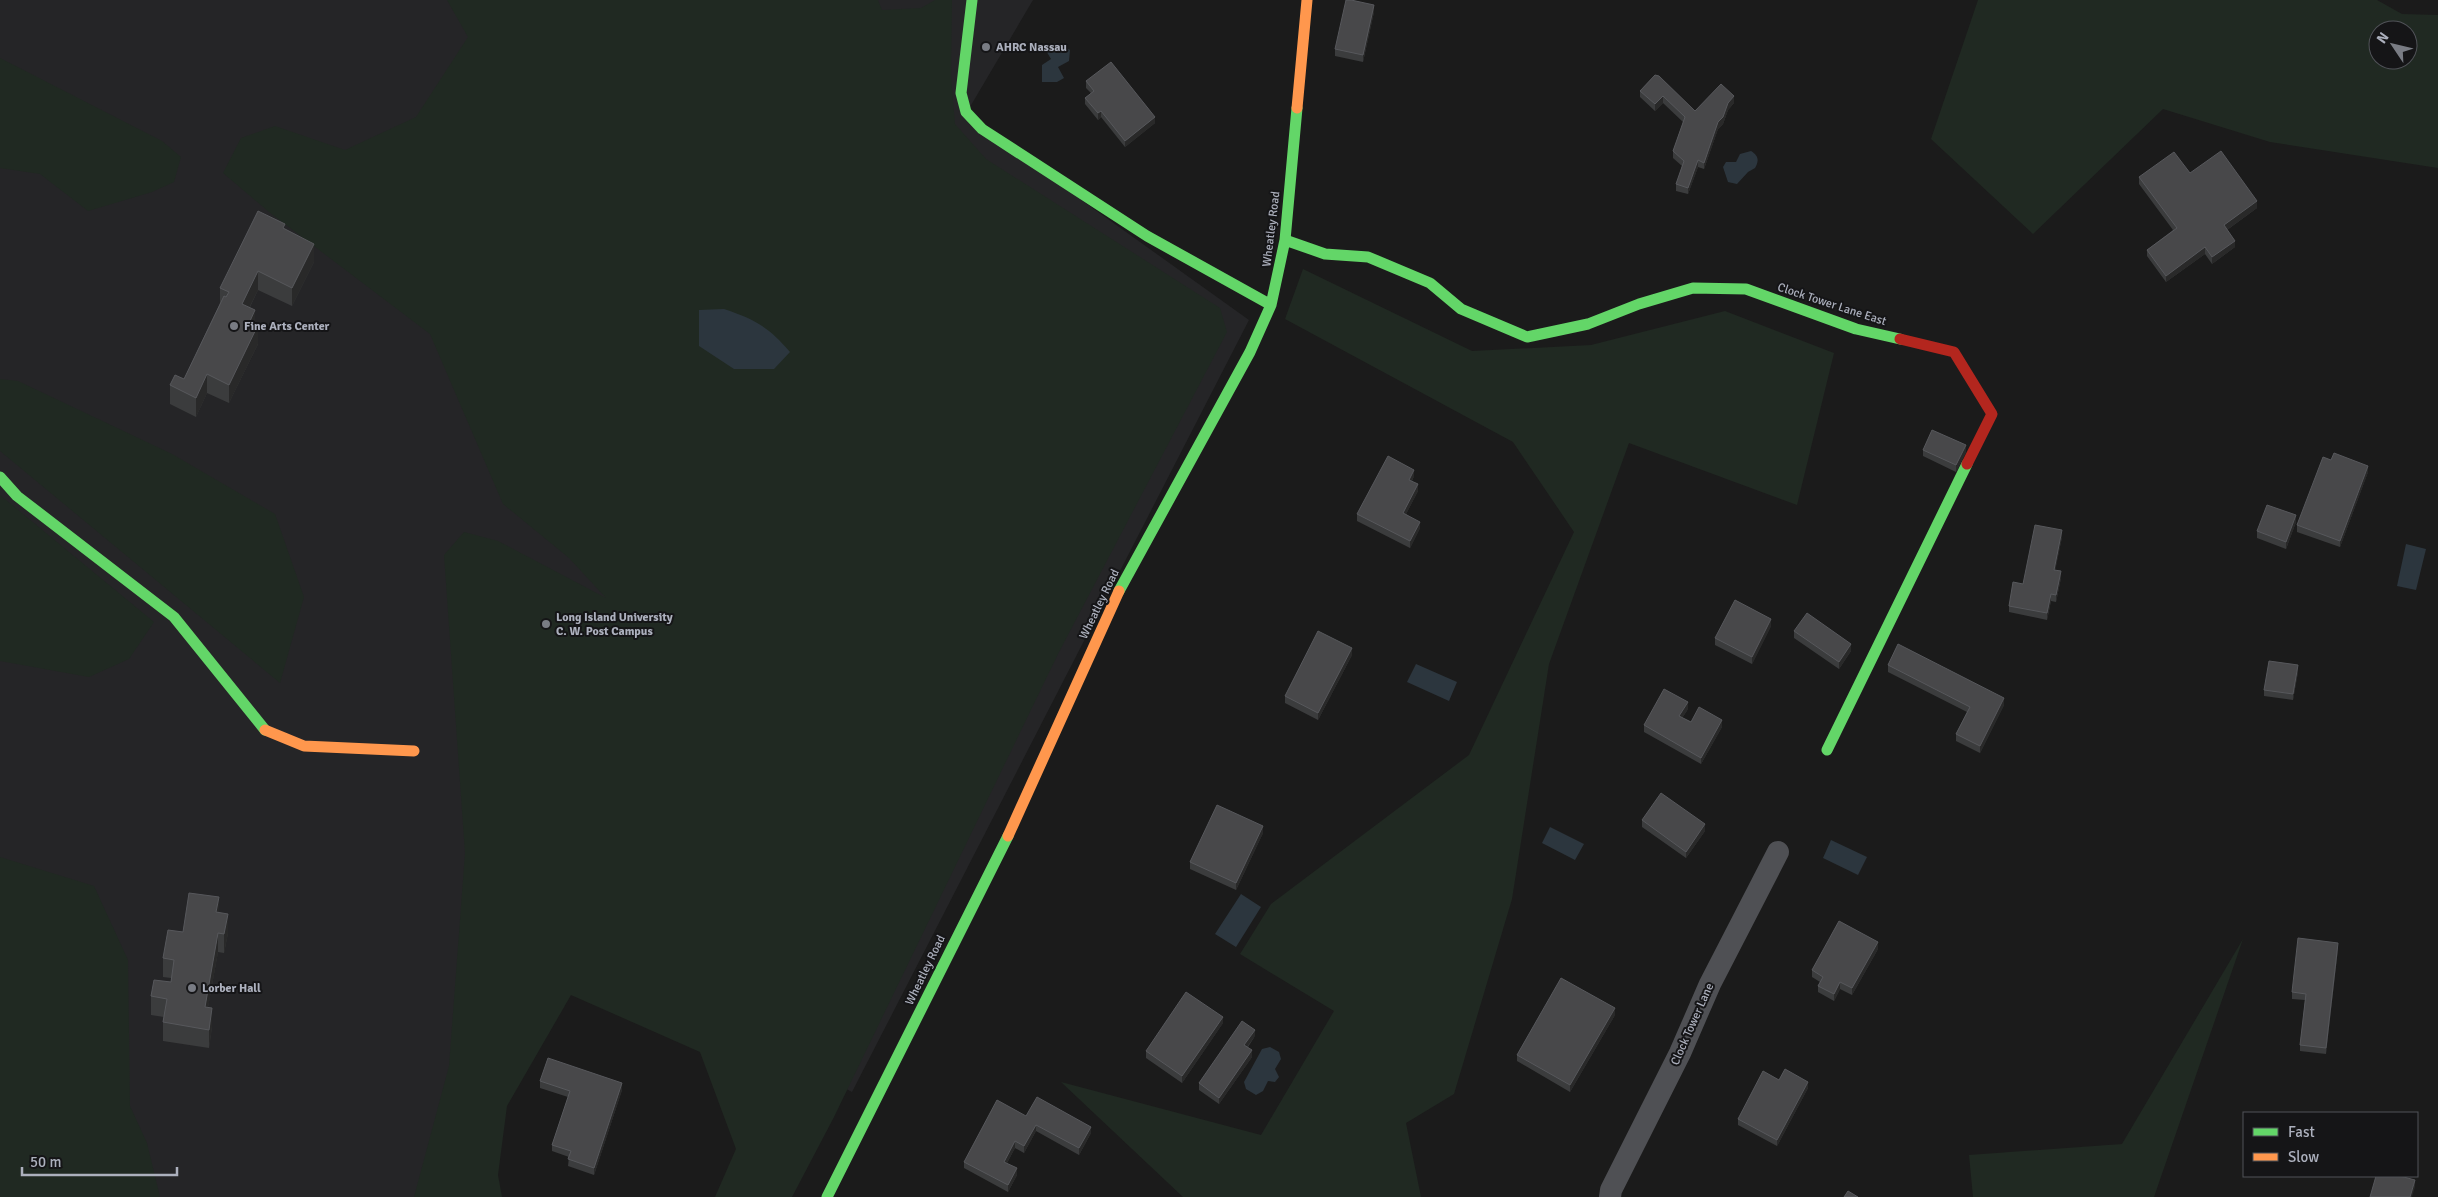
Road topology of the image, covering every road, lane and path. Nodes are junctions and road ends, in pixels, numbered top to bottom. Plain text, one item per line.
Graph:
1 (972, 0) edge
2 (1306, 0) edge
3 (1285, 240) junction
4 (1271, 305) junction
5 (0, 477) edge
6 (414, 750) dead end
7 (1827, 750) dead end
8 (1778, 852) dead end
9 (827, 1197) edge
10 (1610, 1197) edge

1 - 4 street
2 - 3 street, Wheatley Road
3 - 4 street, Wheatley Road
3 - 7 street, Clock Tower Lane East
4 - 9 street, Wheatley Road
5 - 6 street
8 - 10 street, Clock Tower Lane

